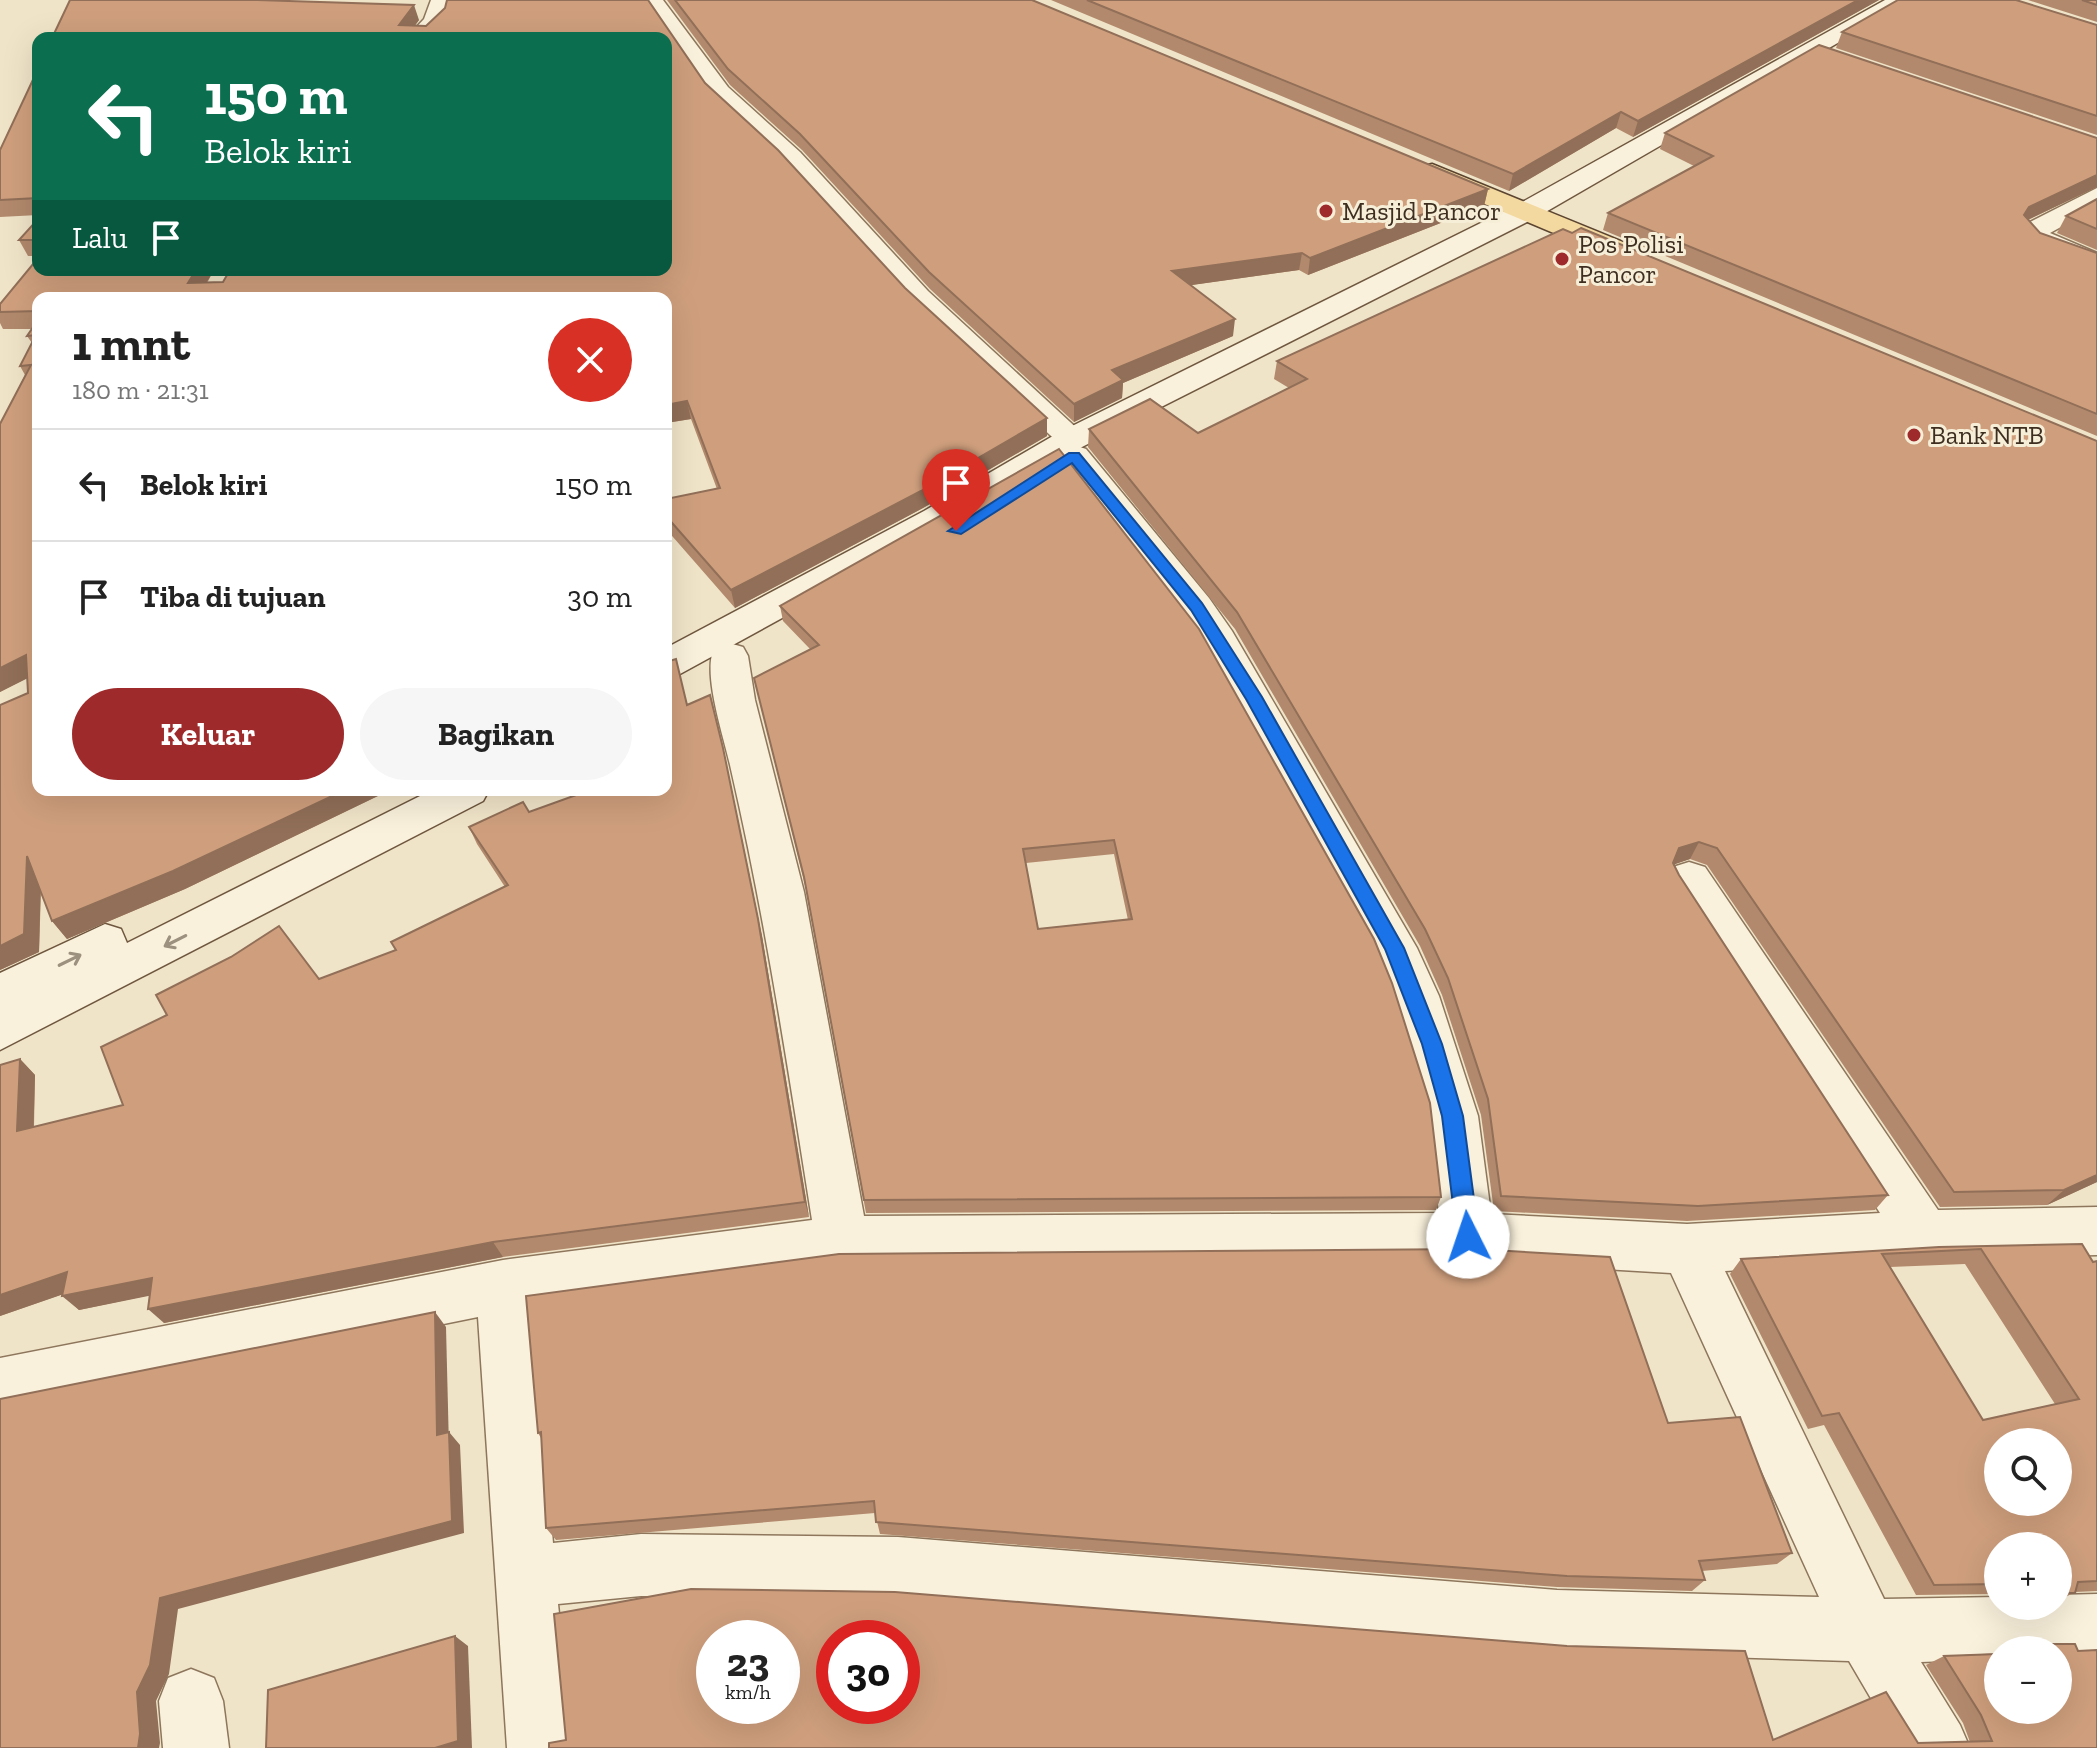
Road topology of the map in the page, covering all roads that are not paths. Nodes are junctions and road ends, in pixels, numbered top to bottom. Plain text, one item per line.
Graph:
1 (442, 0) edge
2 (652, 0) edge
3 (1901, 0) edge
4 (426, 32) edge
5 (1813, 50) junction
6 (1843, 60) edge
7 (1401, 158) edge
8 (2097, 196) edge
9 (1527, 211) junction
10 (2097, 263) edge
11 (1658, 267) edge
12 (1072, 448) junction
13 (946, 525) junction
14 (729, 656) junction
15 (672, 662) edge
16 (672, 686) edge
17 (402, 796) edge
18 (456, 796) edge
19 (1689, 879) dead end
20 (0, 995) edge
21 (0, 1030) edge
22 (2097, 1231) edge
23 (1924, 1235) junction
24 (1468, 1237) junction
25 (842, 1241) junction
26 (1687, 1249) junction
27 (503, 1286) junction
28 (0, 1386) edge
29 (525, 1577) junction
30 (2097, 1625) edge
31 (1866, 1630) junction
32 (540, 1748) edge
33 (1937, 1748) edge

1 - 4 street
2 - 12 street
3 - 5 street
5 - 6 street
5 - 9 street
7 - 9 main road
8 - 10 street
9 - 11 main road
9 - 12 street
12 - 13 street
12 - 24 street
13 - 14 street
13 - 15 street
14 - 16 street
14 - 25 street
20 -> 17 street
18 -> 21 street
19 - 23 street
22 - 23 street
23 - 26 street
24 - 25 street
24 - 26 street
25 - 27 street
26 - 31 street
27 - 28 street
27 - 29 street
29 - 31 street
29 - 32 street
30 - 31 street
31 - 33 street

